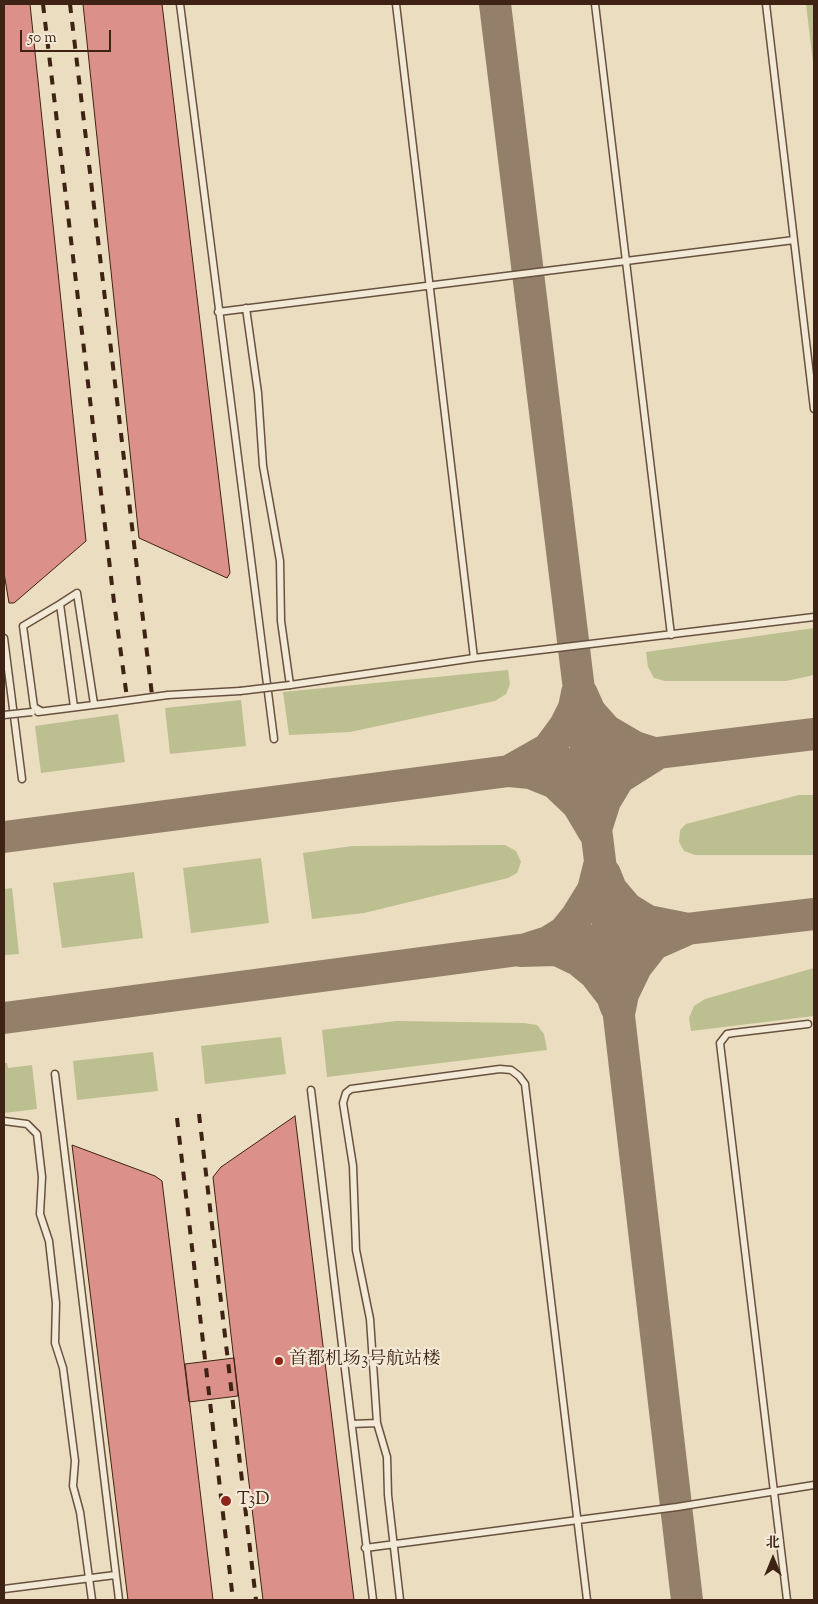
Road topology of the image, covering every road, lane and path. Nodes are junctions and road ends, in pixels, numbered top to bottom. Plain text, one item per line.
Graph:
1 (180, 4) edge
2 (396, 4) edge
3 (595, 4) edge
4 (766, 4) edge
5 (794, 240) junction
6 (625, 261) junction
7 (430, 285) junction
8 (246, 308) junction
9 (218, 312) junction
10 (814, 410) edge
11 (60, 604) junction
12 (814, 617) edge
13 (671, 635) junction
14 (4, 638) edge
15 (474, 658) junction
16 (290, 685) junction
17 (94, 704) junction
18 (74, 707) junction
19 (41, 711) junction
20 (4, 715) edge
21 (274, 739) dead end
22 (22, 779) dead end
23 (808, 1024) dead end
24 (55, 1074) dead end
25 (311, 1090) dead end
26 (4, 1122) edge
27 (376, 1423) junction
28 (352, 1424) junction
29 (814, 1485) edge
30 (774, 1490) junction
31 (577, 1519) junction
32 (394, 1543) junction
33 (365, 1548) junction
34 (115, 1575) junction
35 (90, 1579) junction
36 (4, 1589) edge
37 (92, 1600) edge
38 (118, 1600) edge
39 (373, 1600) edge
40 (400, 1600) edge
41 (587, 1600) edge
42 (787, 1600) edge

1 - 9 lane
2 - 7 lane
3 - 6 lane
4 - 5 lane
5 - 6 lane
5 - 10 lane
6 - 7 lane
6 - 13 lane
7 - 8 lane
7 - 15 lane
8 - 9 lane
8 - 16 lane
9 - 21 lane
11 - 17 lane
11 - 18 lane
11 - 19 lane
12 - 13 lane
13 - 15 lane
14 - 22 lane
15 - 16 lane
16 - 17 lane, bridge
17 - 18 lane
18 - 19 lane
19 - 20 lane, bridge
23 - 30 lane
24 - 34 lane
25 - 28 lane
26 - 35 lane
27 - 28 lane
27 - 31 lane
27 - 32 lane
28 - 33 lane
29 - 30 lane
30 - 31 lane
30 - 42 lane
31 - 32 lane
31 - 41 lane
32 - 33 lane
32 - 40 lane
33 - 39 lane
34 - 35 lane
34 - 38 lane
35 - 36 lane
35 - 37 lane

